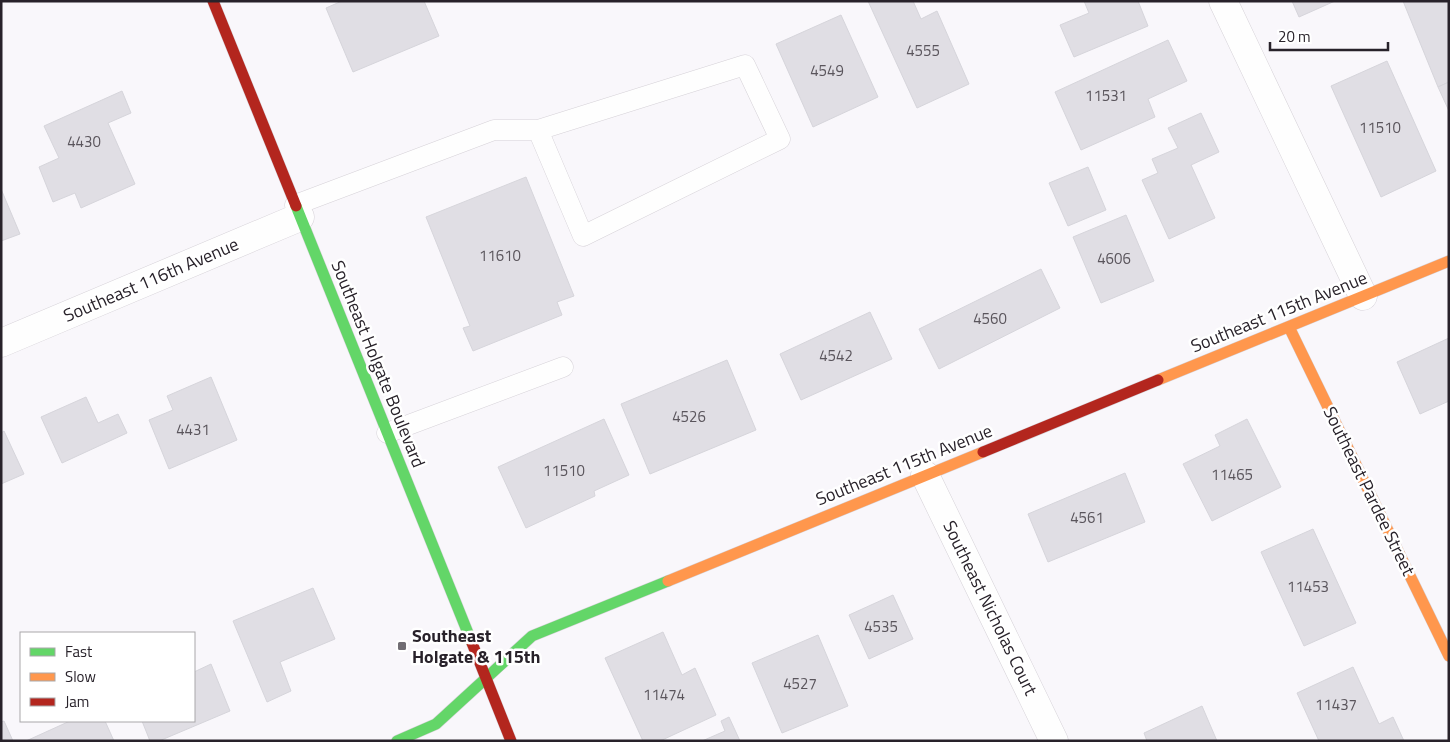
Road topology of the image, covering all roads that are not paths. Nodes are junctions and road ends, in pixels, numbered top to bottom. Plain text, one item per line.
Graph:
1 (213, 1) edge
2 (1223, 1) edge
3 (538, 130) junction
4 (298, 211) junction
5 (1449, 261) edge
6 (1363, 296) junction
7 (1289, 326) junction
8 (1, 343) edge
9 (563, 367) dead end
10 (387, 433) junction
11 (925, 475) junction
12 (1449, 656) edge
13 (486, 679) junction
14 (397, 741) edge
15 (511, 741) edge
16 (1054, 741) edge

1 - 4 street, Southeast Holgate Boulevard
2 - 6 street
3 - 3 lane
3 - 4 lane
4 - 8 street, Southeast 116th Avenue
4 - 10 street, Southeast Holgate Boulevard
5 - 6 street, Southeast 115th Avenue
6 - 7 street, Southeast 115th Avenue
7 - 11 street, Southeast 115th Avenue
7 - 12 street, Southeast Pardee Street
9 - 10 lane
10 - 13 street, Southeast Holgate Boulevard
11 - 13 street, Southeast 115th Avenue
11 - 16 street, Southeast Nicholas Court
13 - 14 street, Southeast 115th Avenue
13 - 15 street, Southeast Holgate Boulevard

